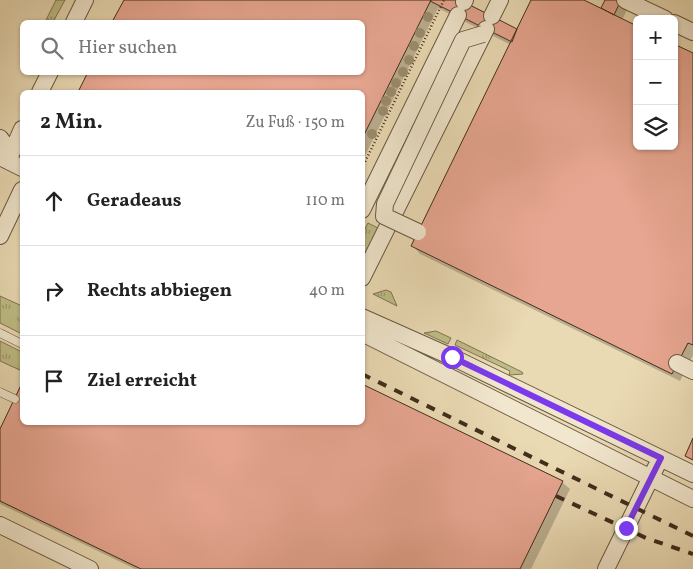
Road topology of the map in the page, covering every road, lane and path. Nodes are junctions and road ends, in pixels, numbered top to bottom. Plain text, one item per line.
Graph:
1 (85, 0) edge
2 (444, 0) edge
3 (500, 0) edge
4 (625, 0) edge
5 (462, 6) edge
6 (657, 15) edge
7 (75, 20) edge
8 (678, 25) edge
9 (487, 26) junction
10 (693, 32) edge
11 (48, 75) edge
12 (41, 90) edge
13 (20, 132) edge
14 (7, 148) edge
15 (365, 162) edge
16 (20, 165) edge
17 (20, 194) edge
18 (365, 204) edge
19 (418, 232) dead end
20 (0, 236) edge
21 (365, 272) edge
22 (365, 318) edge
23 (0, 333) edge
24 (365, 334) edge
25 (20, 343) edge
26 (677, 363) dead end
27 (693, 371) edge
28 (0, 392) edge
29 (15, 399) dead end
30 (661, 458) junction
31 (693, 474) edge
32 (651, 477) junction
33 (693, 499) edge
34 (0, 525) edge
35 (90, 569) edge
36 (606, 569) edge

1 - 7 street
2 - 15 path
3 - 9 street
4 - 6 street
5 - 18 street
8 - 10 street
9 - 19 street, bridge
9 - 21 street
11 - 12 street
13 - 14 street
14 - 16 street
17 - 20 street
22 - 30 street
23 - 25 lane
24 - 32 street
26 - 27 street
28 - 29 lane
30 - 31 street
30 - 32 street
32 - 33 street
32 - 36 street
34 - 35 street

